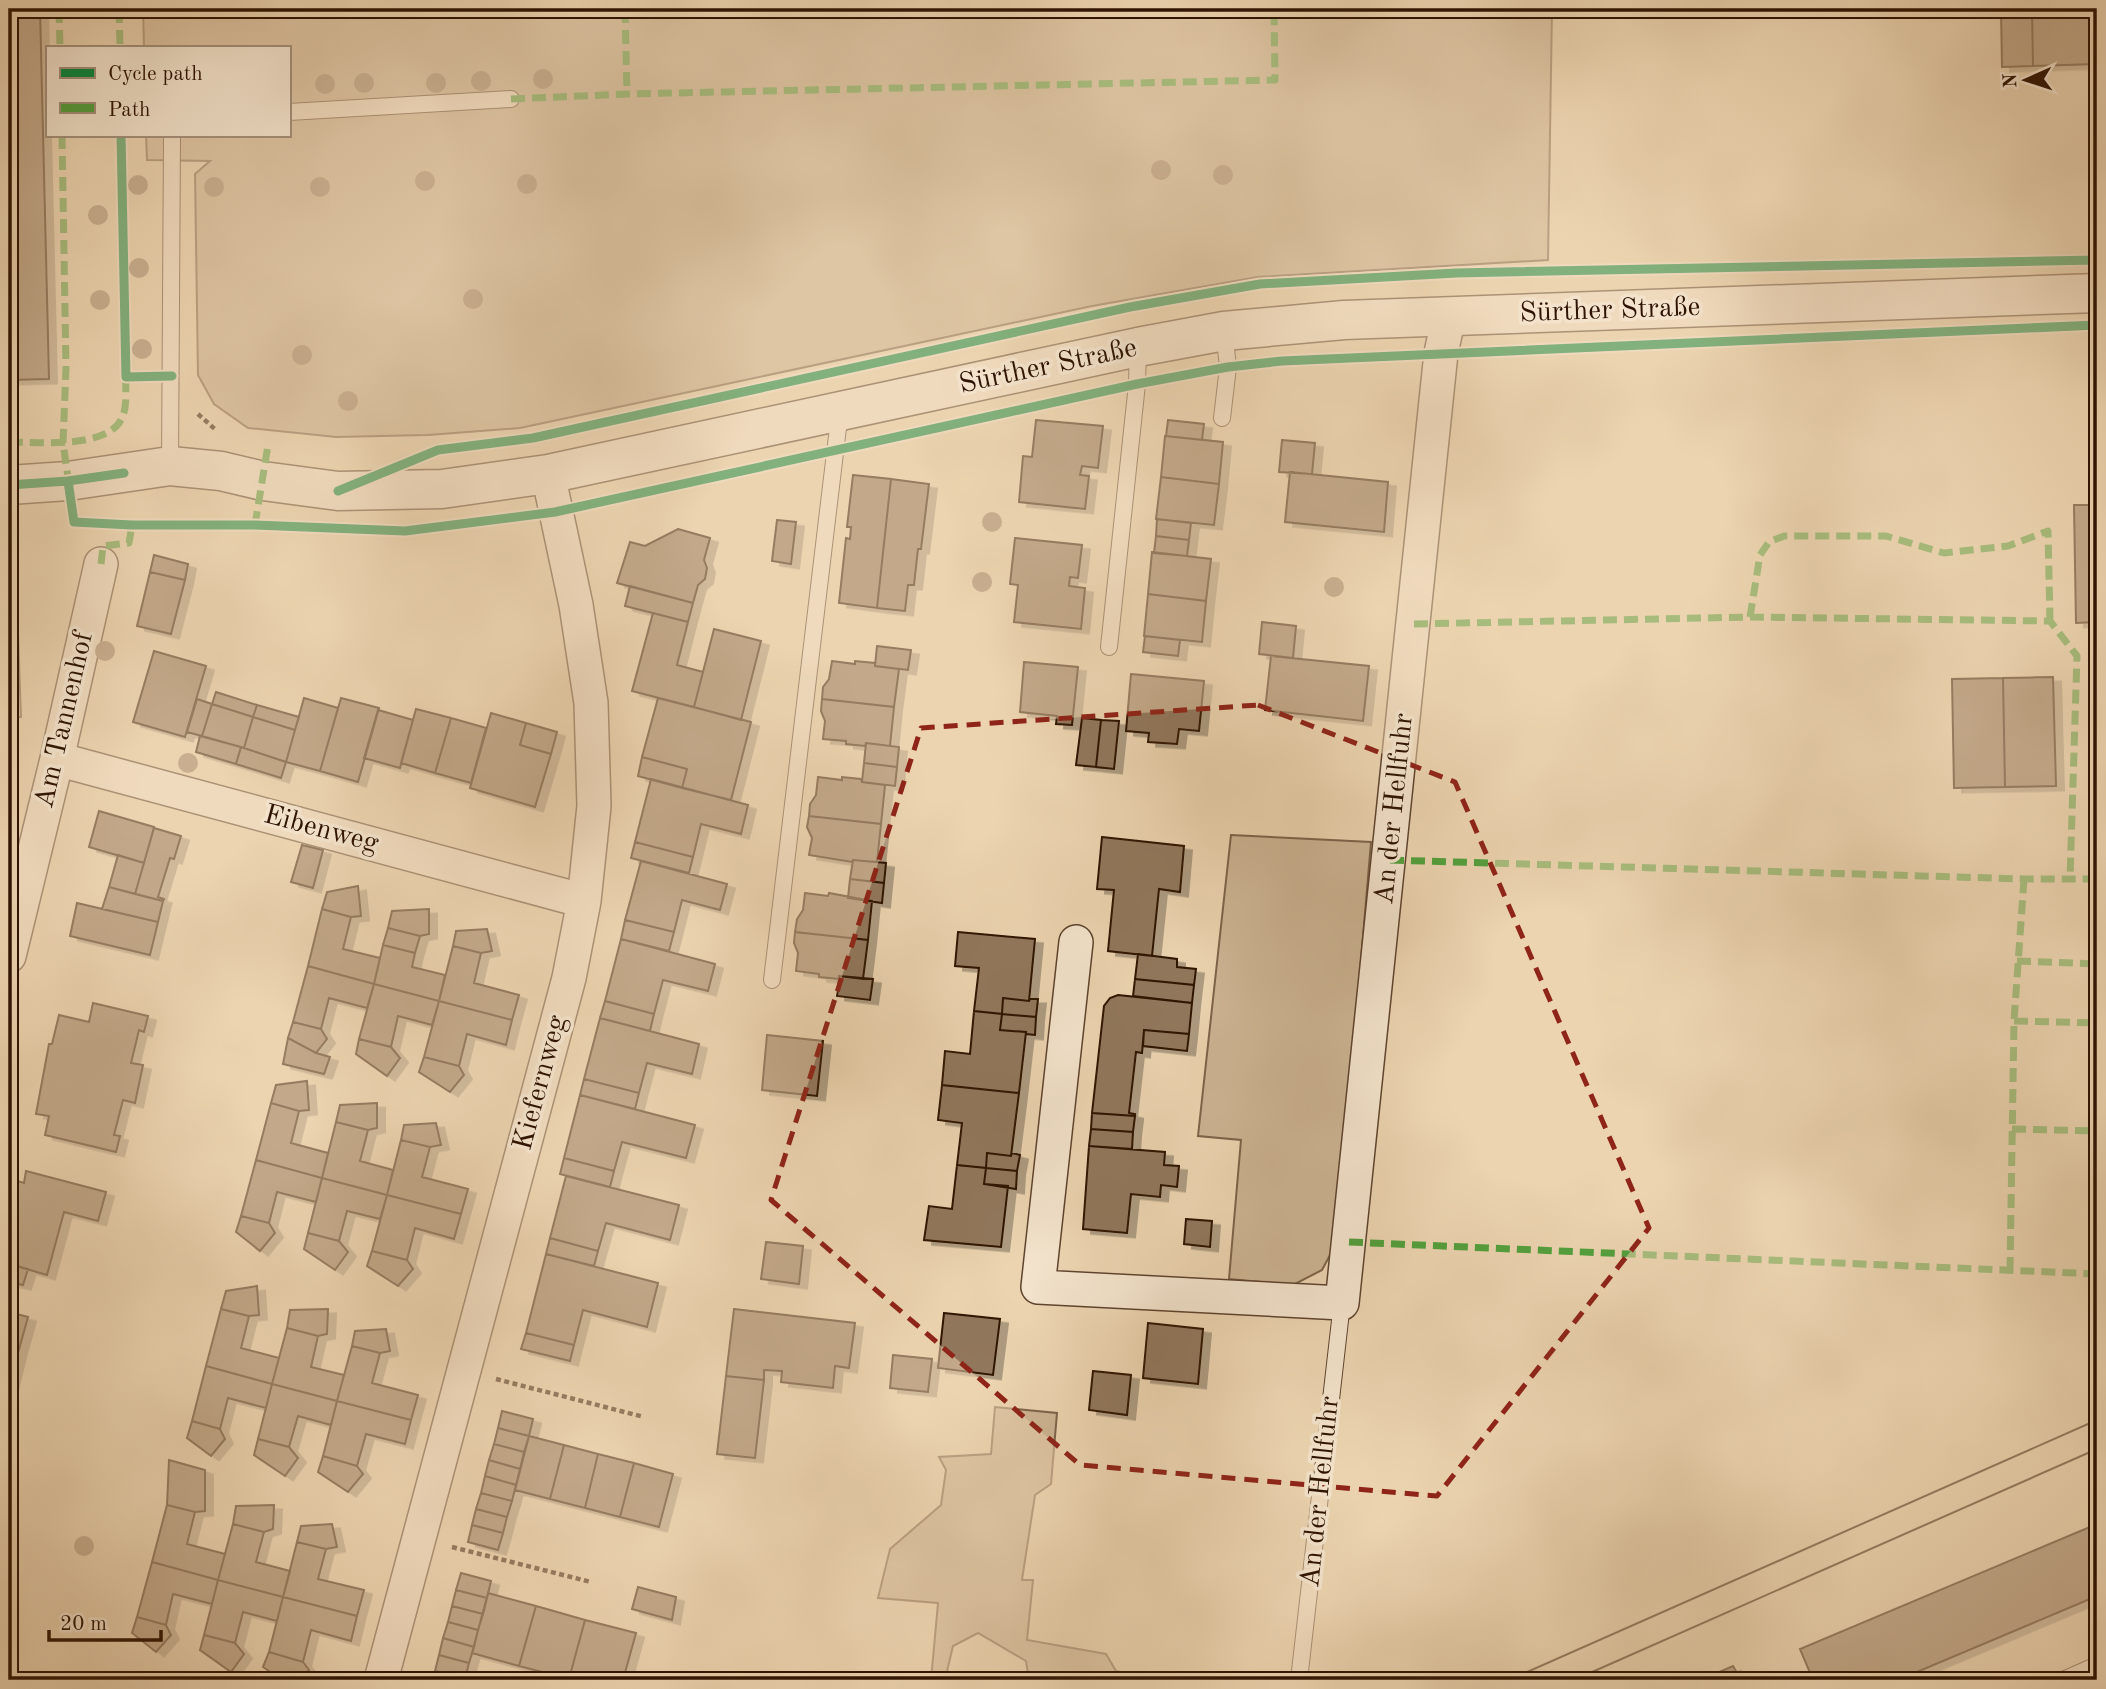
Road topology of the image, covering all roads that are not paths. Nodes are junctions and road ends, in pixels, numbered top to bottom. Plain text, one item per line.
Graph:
1 (511, 99) dead end
2 (290, 112) edge
3 (172, 136) edge
4 (2097, 293) edge
5 (1449, 316) junction
6 (1224, 331) junction
7 (1138, 347) junction
8 (840, 411) junction
9 (1222, 418) dead end
10 (170, 466) junction
11 (548, 474) junction
12 (9, 485) edge
13 (101, 564) dead end
14 (1109, 647) dead end
15 (57, 759) junction
16 (584, 901) junction
17 (1076, 942) dead end
18 (9, 956) edge
19 (772, 980) dead end
20 (1342, 1303) junction
21 (2097, 1665) edge
22 (381, 1680) edge
23 (1299, 1680) edge
24 (2063, 1680) edge

1 - 2 lane
3 - 10 lane
4 - 5 street, Sürther Straße
5 - 6 street, Sürther Straße
5 - 20 street, An der Hellfuhr
6 - 7 street, Sürther Straße
6 - 9 lane
7 - 8 street, Sürther Straße
7 - 14 lane
8 - 11 street, Sürther Straße
8 - 19 lane
10 - 11 street, Sürther Straße
10 - 12 street, Sürther Straße
11 - 16 street, Kiefernweg
13 - 15 street, Am Tannenhof
15 - 16 street, Eibenweg
15 - 18 street, Am Tannenhof
16 - 22 street, Kiefernweg
17 - 20 street
20 - 23 lane, An der Hellfuhr
21 - 24 lane

